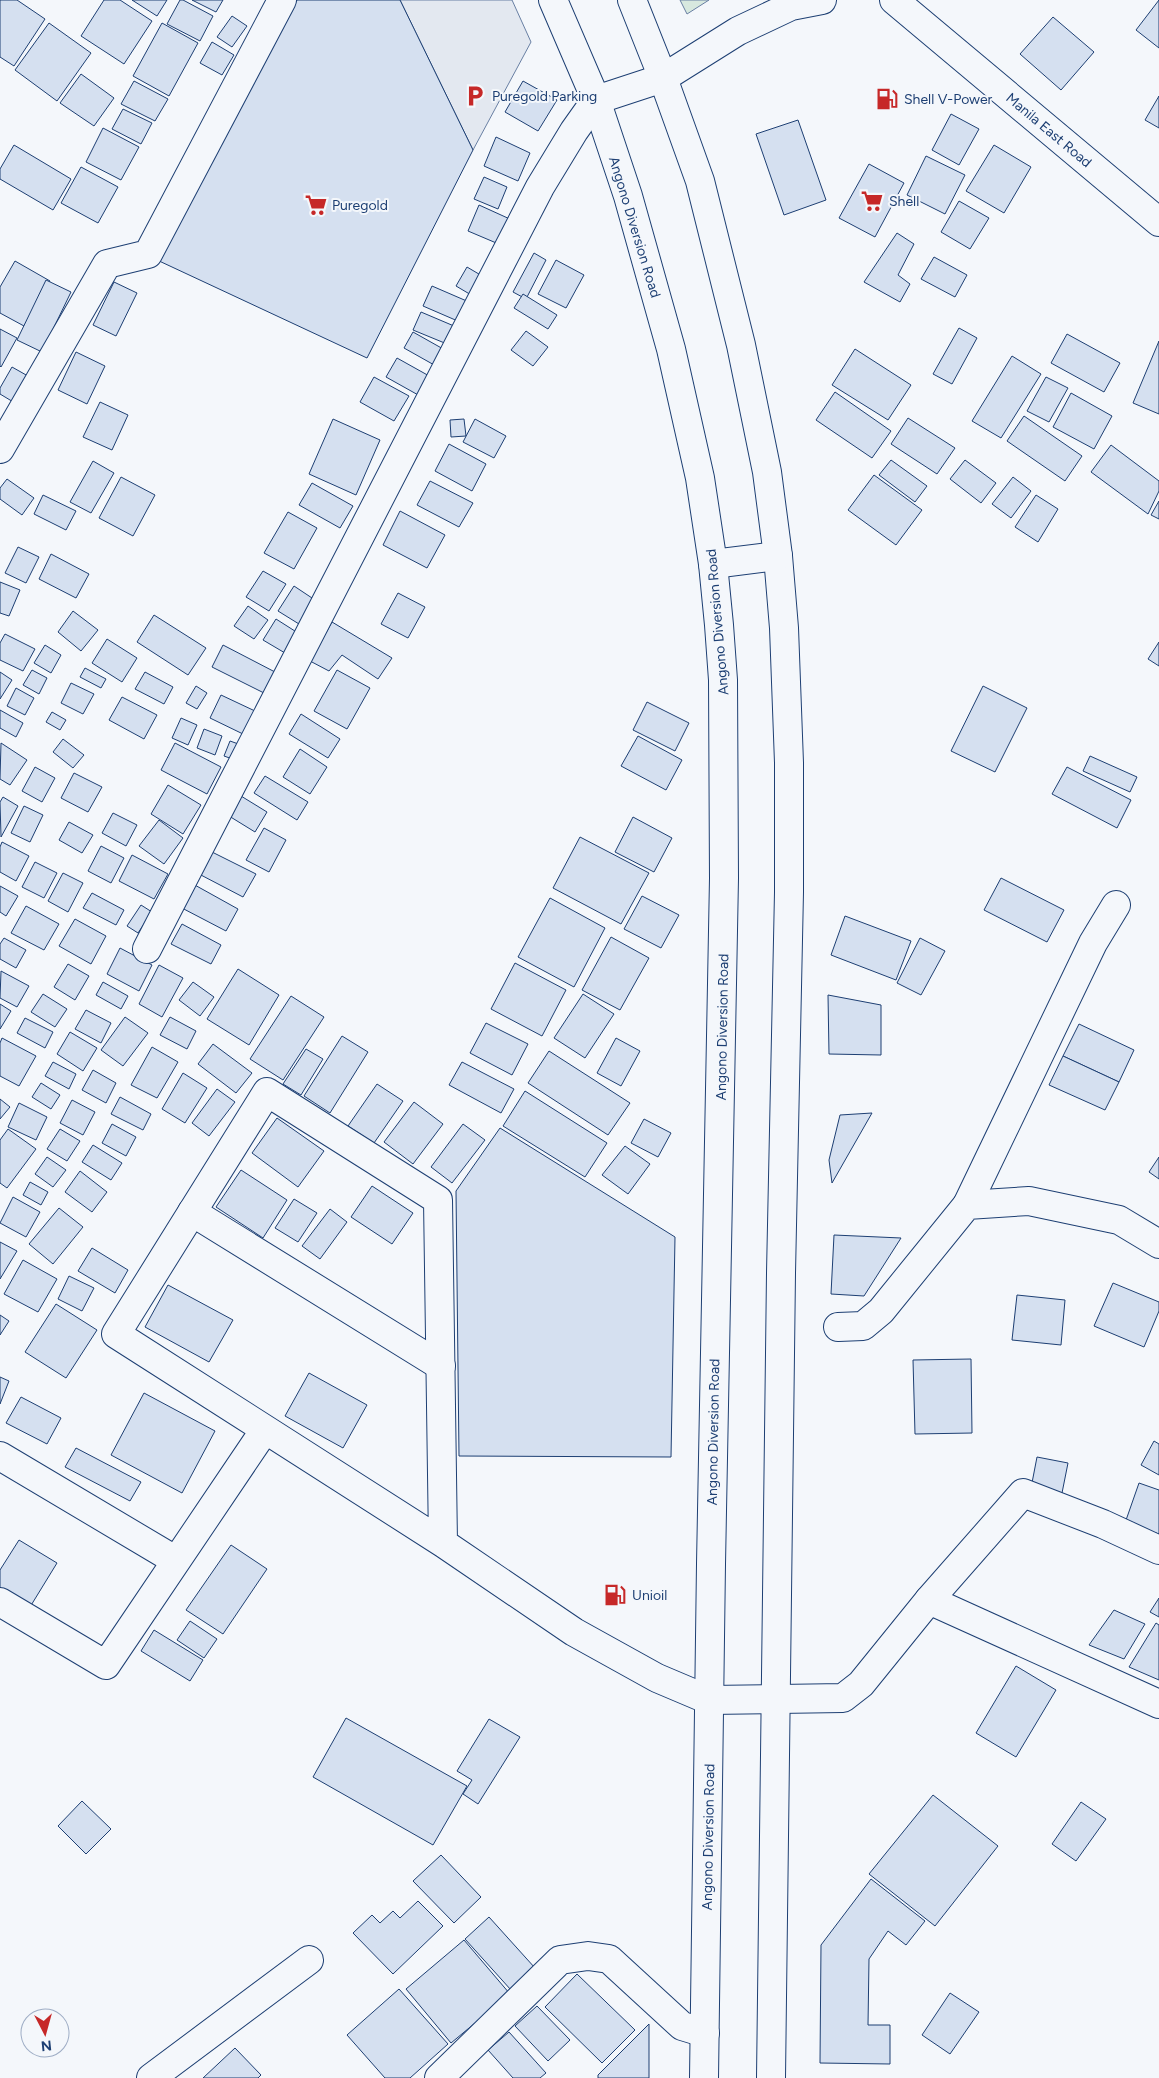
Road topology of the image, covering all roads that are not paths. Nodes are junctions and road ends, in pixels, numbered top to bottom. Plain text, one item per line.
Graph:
1 (282, 0) edge
2 (553, 0) edge
3 (632, 0) edge
4 (822, 0) edge
5 (894, 0) edge
6 (663, 78) junction
7 (596, 100) junction
8 (1159, 222) edge
9 (0, 449) edge
10 (778, 556) junction
11 (713, 564) junction
12 (1116, 905) dead end
13 (146, 949) dead end
14 (967, 1205) junction
15 (192, 1212) junction
16 (1159, 1244) edge
17 (838, 1328) dead end
18 (441, 1366) junction
19 (264, 1431) junction
20 (0, 1456) edge
21 (443, 1544) junction
22 (1159, 1550) edge
23 (175, 1560) junction
24 (929, 1600) junction
25 (0, 1602) edge
26 (710, 1700) junction
27 (776, 1700) junction
28 (1159, 1704) edge
29 (309, 1960) dead end
30 (705, 2034) junction
31 (150, 2078) edge
32 (439, 2078) edge
33 (704, 2078) edge
34 (723, 2078) edge
35 (771, 2078) edge

1 - 9 street
2 - 7 street, Angono Diversion Road
3 - 6 street
4 - 6 street
5 - 8 street, Manila East Road
6 - 7 street
6 - 10 street
7 - 11 street, Angono Diversion Road
7 - 13 street
10 - 11 street
10 - 27 street
11 - 26 street, Angono Diversion Road
12 - 14 street
14 - 16 street
14 - 17 street
15 - 18 street
15 - 18 street
15 - 19 street
18 - 21 street
19 - 21 street
19 - 23 street
20 - 23 street
21 - 26 street
22 - 24 street
23 - 25 street
24 - 27 street
24 - 28 street
26 - 27 street
26 - 30 street, Angono Diversion Road
27 - 35 street
29 - 31 street
30 - 32 street
30 - 33 street, Angono Diversion Road
33 - 34 street

